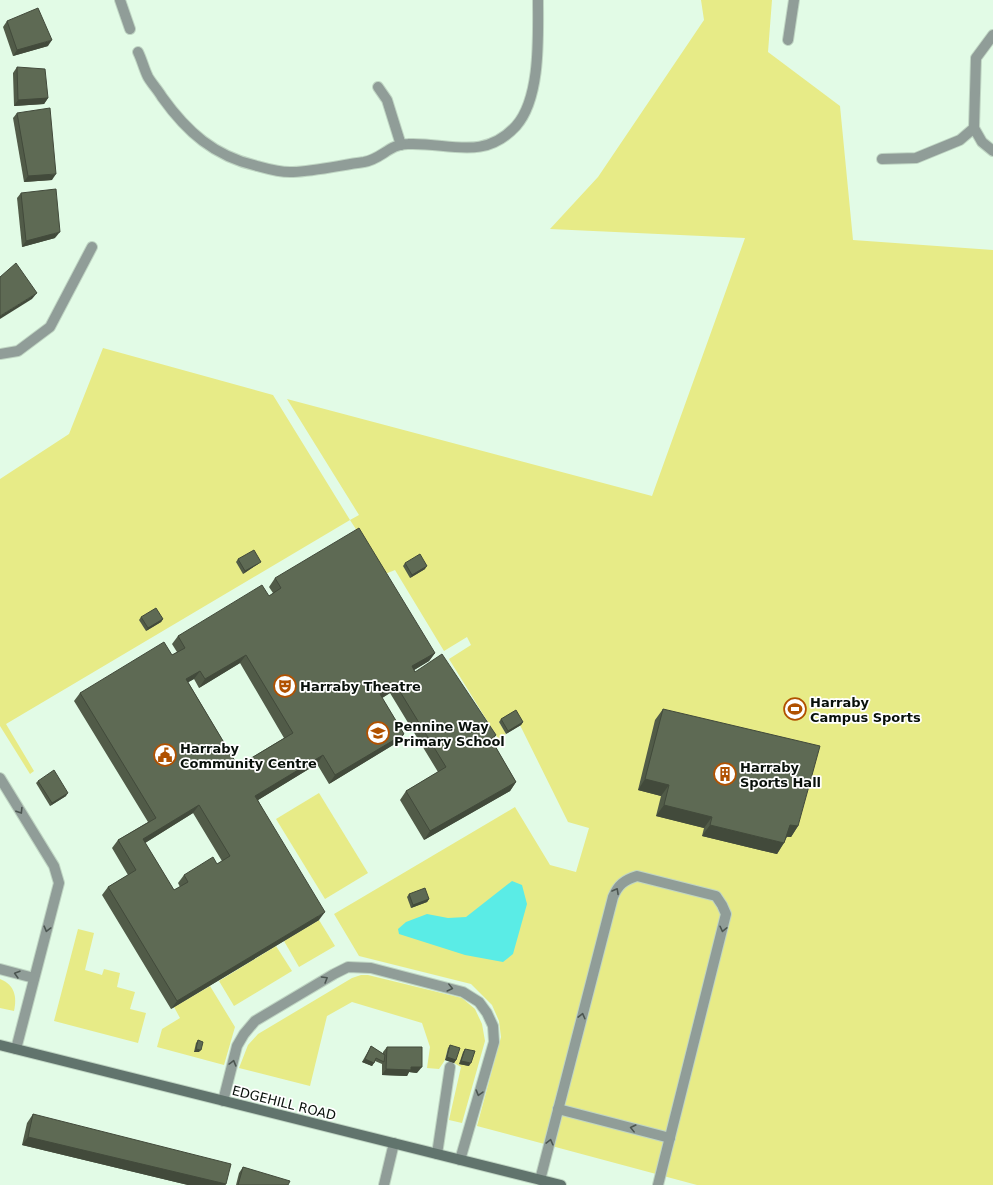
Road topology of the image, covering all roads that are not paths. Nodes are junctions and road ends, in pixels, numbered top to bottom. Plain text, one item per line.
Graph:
1 (120, 0) edge
2 (538, 0) edge
3 (794, 0) edge
4 (130, 28) dead end
5 (993, 34) edge
6 (788, 40) dead end
7 (138, 52) dead end
8 (378, 87) dead end
9 (974, 128) junction
10 (401, 145) junction
11 (993, 152) edge
12 (882, 159) dead end
13 (92, 246) dead end
14 (0, 354) edge
15 (0, 778) edge
16 (0, 969) edge
17 (34, 978) junction
18 (0, 1045) edge
19 (16, 1049) junction
20 (450, 1067) dead end
21 (223, 1101) junction
22 (558, 1109) junction
23 (670, 1138) junction
24 (394, 1144) junction
25 (437, 1154) junction
26 (460, 1160) junction
27 (540, 1180) junction
28 (384, 1185) edge
29 (561, 1185) edge
30 (658, 1185) edge

1 - 4 street
2 - 10 street
3 - 6 street
5 - 9 street
7 - 10 street
8 - 10 street
9 - 11 street
9 - 12 street
13 - 14 street
15 -> 17 street
17 -> 16 street
17 - 19 street
18 - 19 street, EDGEHILL ROAD
19 - 21 street, EDGEHILL ROAD
20 - 25 street
21 - 24 street, EDGEHILL ROAD
21 -> 26 street
23 -> 22 street
22 -> 23 street
27 -> 22 street
23 - 30 street
24 - 25 street, EDGEHILL ROAD
24 - 28 street
25 - 26 street, EDGEHILL ROAD
26 - 27 street, EDGEHILL ROAD
27 - 29 street, EDGEHILL ROAD

